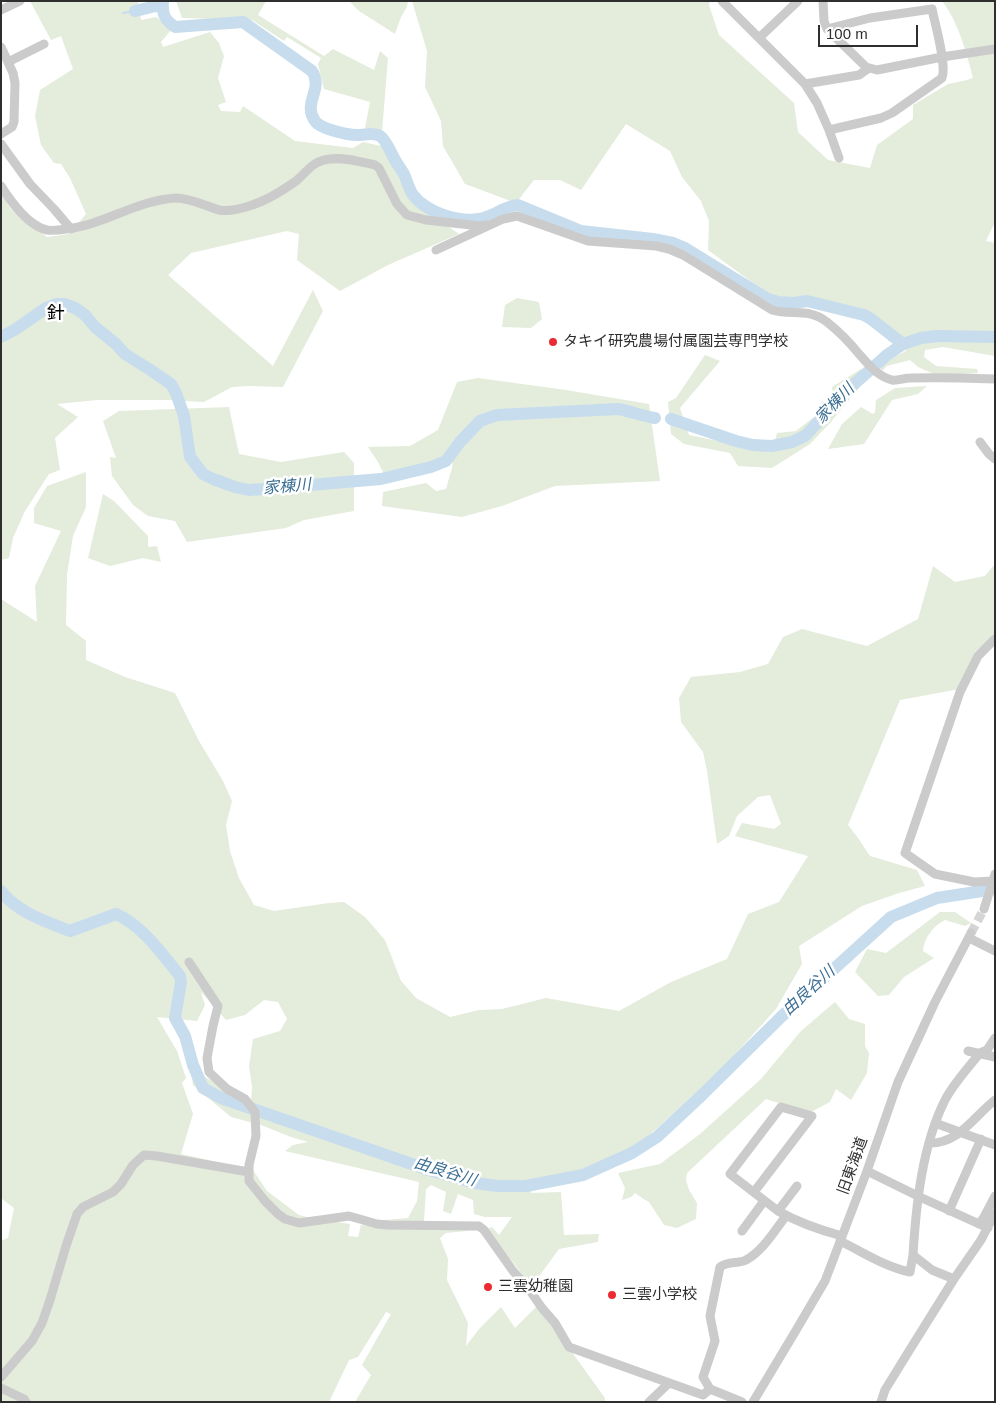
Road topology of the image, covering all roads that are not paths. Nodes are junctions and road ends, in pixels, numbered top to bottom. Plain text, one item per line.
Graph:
1 (20, 1) edge
2 (722, 1) edge
3 (798, 1) edge
4 (823, 1) edge
5 (1, 10) edge
6 (827, 30) junction
7 (759, 38) junction
8 (44, 44) dead end
9 (1, 47) edge
10 (995, 49) edge
11 (942, 57) junction
12 (8, 62) junction
13 (869, 68) junction
14 (806, 84) junction
15 (829, 130) junction
16 (1, 134) edge
17 (1, 144) edge
18 (839, 158) dead end
19 (1, 186) edge
20 (489, 225) junction
21 (71, 229) junction
22 (436, 250) dead end
23 (995, 379) edge
24 (980, 442) dead end
25 (995, 459) edge
26 (995, 639) edge
27 (993, 880) edge
28 (984, 909) tunnel mouth
29 (995, 951) edge
30 (189, 962) dead end
31 (995, 1038) edge
32 (968, 1050) dead end
33 (980, 1053) junction
34 (995, 1057) edge
35 (995, 1100) edge
36 (935, 1123) junction
37 (961, 1133) junction
38 (981, 1139) junction
39 (929, 1143) junction
40 (995, 1145) edge
41 (867, 1171) junction
42 (249, 1172) junction
43 (797, 1186) dead end
44 (754, 1192) junction
45 (918, 1196) junction
46 (995, 1196) edge
47 (764, 1201) junction
48 (949, 1211) junction
49 (995, 1213) edge
50 (782, 1214) junction
51 (983, 1226) junction
52 (742, 1231) dead end
53 (841, 1239) junction
54 (913, 1255) junction
55 (954, 1279) junction
56 (1, 1377) edge
57 (669, 1383) junction
58 (1, 1388) edge
59 (710, 1389) junction
60 (26, 1402) edge
61 (649, 1402) edge
62 (742, 1402) edge
63 (753, 1402) edge
64 (881, 1402) edge

1 - 5 street
2 - 7 street
3 - 7 street
4 - 6 street
6 - 11 street
6 - 13 street
7 - 14 street
8 - 12 street
9 - 12 street
10 - 11 street
11 - 13 street
11 - 15 street
12 - 16 street
13 - 14 street
14 - 15 street
15 - 18 street
17 - 21 street
19 - 21 street
20 - 21 street
20 - 22 street
20 - 23 street
24 - 25 street
26 - 27 street
27 - 28 street
29 - 41 street, 旧東海道
30 - 42 street
31 - 33 street
32 - 33 street
33 - 34 street
33 - 36 street
35 - 37 street
36 - 37 street
36 - 39 street
37 - 38 street
37 - 39 street
38 - 40 street
38 - 48 street
39 - 45 street
41 - 45 street
41 - 53 street, 旧東海道
42 - 56 street
42 - 57 street
43 - 50 street
44 - 44 street
44 - 47 street
45 - 48 street
45 - 54 street
46 - 51 street
47 - 50 street
47 - 52 street
48 - 51 street
49 - 51 street
50 - 53 street
50 - 59 street
51 - 55 street
53 - 54 street
53 - 63 street, 旧東海道
54 - 55 street
55 - 64 street
57 - 59 street
57 - 61 street
58 - 60 street
59 - 62 street

